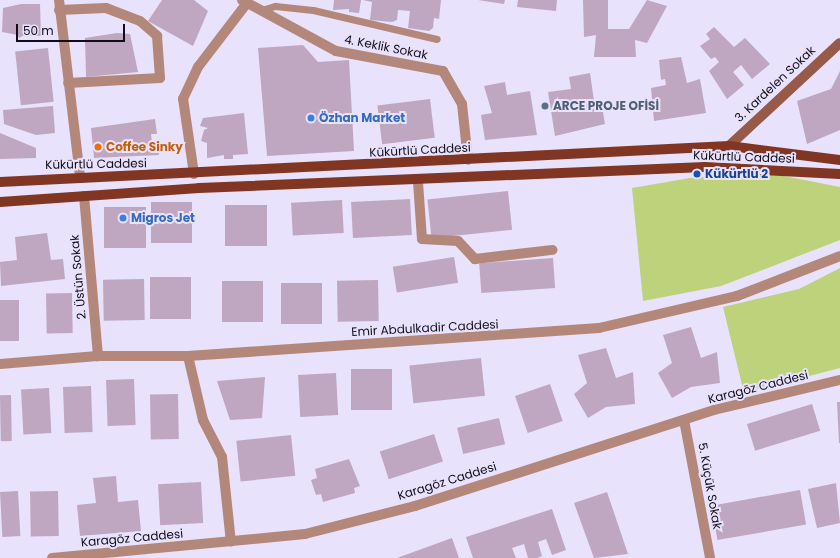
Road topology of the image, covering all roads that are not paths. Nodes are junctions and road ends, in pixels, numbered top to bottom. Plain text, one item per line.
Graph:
1 (244, 2) edge
2 (59, 5) edge
3 (261, 10) junction
4 (437, 39) dead end
5 (840, 43) edge
6 (68, 83) junction
7 (729, 146) junction
8 (468, 160) junction
9 (840, 160) edge
10 (194, 174) junction
11 (840, 174) edge
12 (80, 175) junction
13 (0, 182) edge
14 (418, 182) junction
15 (84, 196) junction
16 (0, 202) edge
17 (552, 250) dead end
18 (840, 256) edge
19 (98, 356) junction
20 (188, 356) junction
21 (0, 364) edge
22 (840, 380) edge
23 (684, 420) junction
24 (232, 542) junction
25 (52, 558) edge
26 (710, 558) edge

1 - 3 street, 4. Keklik Sokak
1 - 10 street
2 - 6 street
2 - 6 street
3 - 4 lane
3 - 8 street, 4. Keklik Sokak
5 - 7 main road, 3. Kardelen Sokak
6 - 12 street
7 - 8 main road, Kükürtlü Caddesi
7 - 9 main road, Kükürtlü Caddesi
8 - 10 main road, Kükürtlü Caddesi
10 - 12 main road, Kükürtlü Caddesi
11 - 14 main road, Kükürtlü Caddesi
12 - 13 main road, Kükürtlü Caddesi
14 - 15 main road, Kükürtlü Caddesi
14 - 17 street
15 - 16 main road, Kükürtlü Caddesi
15 - 19 street, 2. Üstün Sokak
18 - 20 street, Emir Abdulkadir Caddesi
19 - 20 street, Emir Abdulkadir Caddesi
19 - 21 street, Emir Abdulkadir Caddesi
20 - 24 street
22 - 23 street, Karagöz Caddesi
23 - 24 street, Karagöz Caddesi
23 - 26 street, 5. Küçük Sokak
24 - 25 street, Karagöz Caddesi

